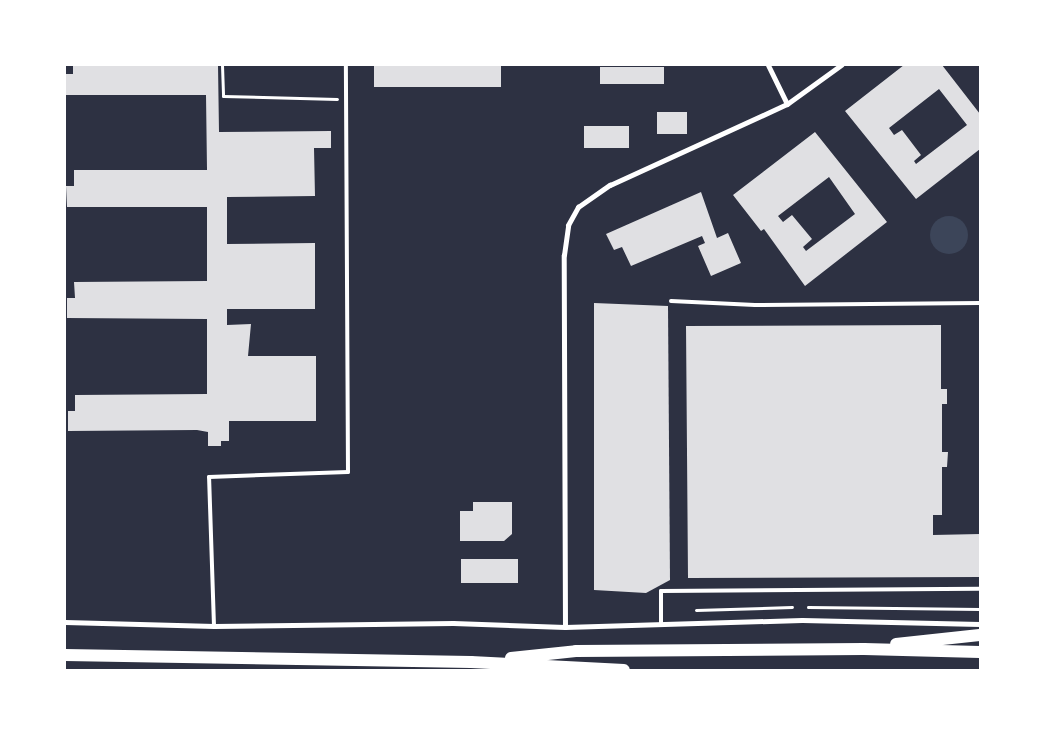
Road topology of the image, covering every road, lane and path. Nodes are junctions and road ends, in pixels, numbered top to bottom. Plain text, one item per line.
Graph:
1 (222, 65) edge
2 (346, 65) edge
3 (768, 65) edge
4 (841, 65) edge
5 (345, 100) junction
6 (787, 104) junction
7 (671, 301) dead end
8 (980, 303) edge
9 (980, 589) edge
10 (851, 607) dead end
11 (980, 609) edge
12 (65, 622) edge
13 (661, 624) junction
14 (980, 624) edge
15 (214, 626) junction
16 (565, 627) junction
17 (980, 635) edge
18 (864, 649) junction
19 (980, 652) edge
20 (65, 655) edge
21 (472, 662) junction
22 (624, 670) edge

1 - 5 path
2 - 5 lane
3 - 6 street
4 - 6 street
5 - 15 lane
6 - 16 street
7 - 8 lane
9 - 13 lane
10 - 11 path
12 - 15 street
13 - 14 street
13 - 16 street
15 - 16 street
17 - 18 main road
18 - 19 main road
18 - 21 main road
20 - 21 main road
21 - 22 main road

